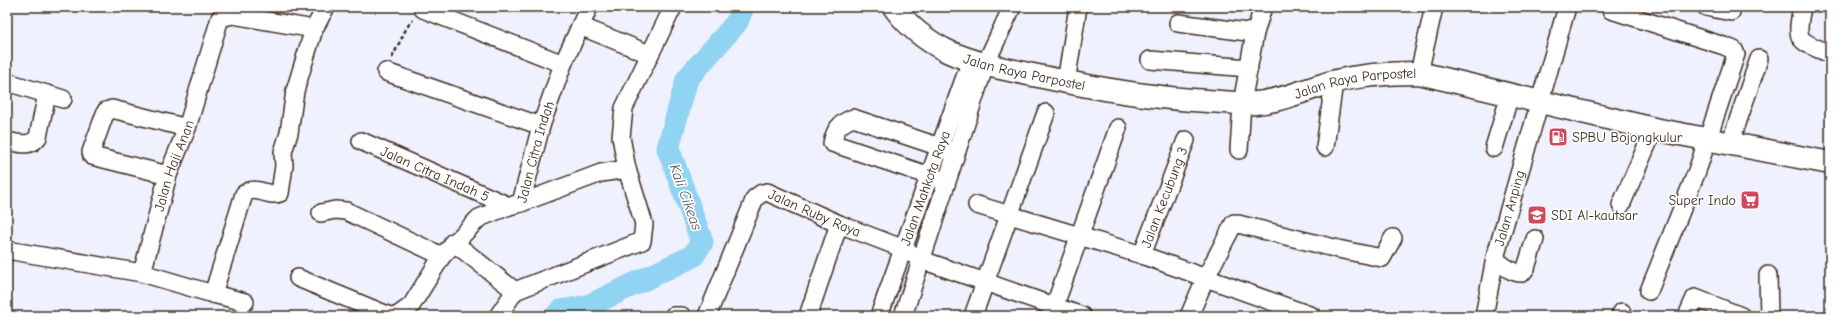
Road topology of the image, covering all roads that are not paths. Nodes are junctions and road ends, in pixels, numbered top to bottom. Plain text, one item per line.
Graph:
1 (326, 7) edge
2 (589, 7) edge
3 (673, 7) edge
4 (894, 7) edge
5 (1012, 7) edge
6 (1078, 7) edge
7 (1263, 7) edge
8 (1434, 7) edge
9 (1567, 7) edge
10 (1706, 7) edge
11 (1802, 7) edge
12 (423, 9) road end
13 (1611, 10) dead end
14 (1731, 12) dead end
15 (1178, 23) dead end
16 (580, 26) junction
17 (314, 29) junction
18 (1255, 33) junction
19 (649, 54) junction
20 (1830, 54) edge
21 (1759, 59) dead end
22 (1150, 60) dead end
23 (978, 62) junction
24 (563, 64) junction
25 (1249, 68) junction
26 (386, 72) road end
27 (1419, 73) junction
28 (7, 82) edge
29 (1066, 82) junction
30 (1334, 82) junction
31 (46, 94) junction
32 (1510, 95) junction
33 (63, 99) dead end
34 (1540, 102) junction
35 (1242, 103) junction
36 (1046, 113) dead end
37 (541, 126) junction
38 (187, 128) junction
39 (1118, 128) dead end
40 (1654, 129) junction
41 (1186, 140) dead end
42 (1706, 140) junction
43 (7, 141) edge
44 (361, 141) dead end
45 (1730, 144) junction
46 (939, 146) junction
47 (1325, 147) dead end
48 (1494, 148) dead end
49 (1239, 150) dead end
50 (957, 153) junction
51 (1830, 163) edge
52 (627, 169) junction
53 (168, 175) junction
54 (928, 176) junction
55 (947, 182) junction
56 (515, 205) junction
57 (977, 205) dead end
58 (1621, 205) dead end
59 (321, 213) dead end
60 (1009, 214) junction
61 (839, 224) junction
62 (1079, 235) junction
63 (1393, 238) dead end
64 (1535, 239) dead end
65 (454, 242) junction
66 (904, 249) junction
67 (7, 250) edge
68 (1142, 255) junction
69 (442, 256) junction
70 (1495, 258) junction
71 (922, 260) junction
72 (142, 273) junction
73 (1768, 275) dead end
74 (1206, 277) junction
75 (298, 278) dead end
76 (985, 282) junction
77 (516, 291) junction
78 (1649, 291) dead end
79 (213, 294) junction
80 (246, 302) dead end
81 (1052, 311) edge
82 (390, 316) edge
83 (397, 316) edge
84 (498, 316) edge
85 (673, 316) edge
86 (682, 316) edge
87 (706, 316) edge
88 (808, 316) edge
89 (879, 316) edge
90 (903, 316) edge
91 (973, 316) edge
92 (1082, 316) edge
93 (1189, 316) edge
94 (1312, 316) edge
95 (1484, 316) edge
96 (1687, 316) edge
97 (1741, 316) edge
98 (1769, 316) edge

1 - 17 street
2 - 16 street, Jalan Citra Indah
3 - 19 street
4 - 23 main road, Jalan Raya Parpostel
5 - 23 street
6 - 29 street
7 - 18 street
8 - 27 street
9 - 34 street, Jalan Anping
10 - 14 street
11 - 20 street
12 - 24 street
13 - 42 street
15 - 18 street
16 - 19 street
16 - 24 street, Jalan Citra Indah
17 - 38 street, Jalan Haji Anan
17 - 79 street
18 - 25 street
19 - 52 street
21 - 45 street
22 - 25 street
23 - 29 main road, Jalan Raya Parpostel
23 - 46 street, Jalan Mahkota Raya
23 - 50 street, Jalan Mahkota Raya
24 - 37 street, Jalan Citra Indah
25 - 35 street
26 - 37 street
27 - 30 main road, Jalan Raya Parpostel
27 - 32 main road, Jalan Raya Parpostel
28 - 31 street
29 - 35 main road, Jalan Raya Parpostel
30 - 35 main road, Jalan Raya Parpostel
30 - 47 street
31 - 33 street
31 - 43 street
32 - 34 main road, Jalan Raya Parpostel
32 - 48 street
34 - 40 main road, Jalan Raya Parpostel
34 - 70 street, Jalan Anping
35 - 49 street
36 - 60 street
37 - 56 street, Jalan Citra Indah
38 - 53 street, Jalan Haji Anan
38 - 53 street
39 - 62 street
40 - 42 main road, Jalan Raya Parpostel
40 - 58 street
41 - 68 street, Jalan Kecubung 3
42 - 45 main road, Jalan Raya Parpostel
42 - 78 street
44 - 56 street, Jalan Citra Indah 5
45 - 51 main road, Jalan Raya Parpostel
46 - 50 street
46 - 54 street, Jalan Mahkota Raya
46 - 54 street
50 - 55 street, Jalan Mahkota Raya
52 - 56 street
52 - 77 street
53 - 72 street, Jalan Haji Anan
54 - 55 street
54 - 66 street, Jalan Mahkota Raya
55 - 71 street, Jalan Mahkota Raya
56 - 65 street, Jalan Citra Indah
57 - 60 street
59 - 69 street
60 - 62 street
60 - 76 street
61 - 66 street, Jalan Ruby Raya
61 - 87 street, Jalan Ruby Raya
61 - 88 street
62 - 68 street
62 - 81 street
63 - 74 street
64 - 70 street
65 - 69 street, Jalan Citra Indah
65 - 77 street
66 - 71 street, Jalan Ruby Raya
66 - 89 street, Jalan Mahkota Raya
67 - 72 street
68 - 74 street
69 - 83 street, Jalan Citra Indah
70 - 95 street, Jalan Anping
71 - 76 street, Jalan Ruby Raya
71 - 90 street, Jalan Mahkota Raya
72 - 79 street
73 - 98 street
74 - 93 street
74 - 94 street
75 - 82 street
76 - 81 street, Jalan Ruby Raya
76 - 91 street
77 - 84 street
79 - 80 street
81 - 92 street, Jalan Ruby Raya
85 - 86 street
96 - 97 street

